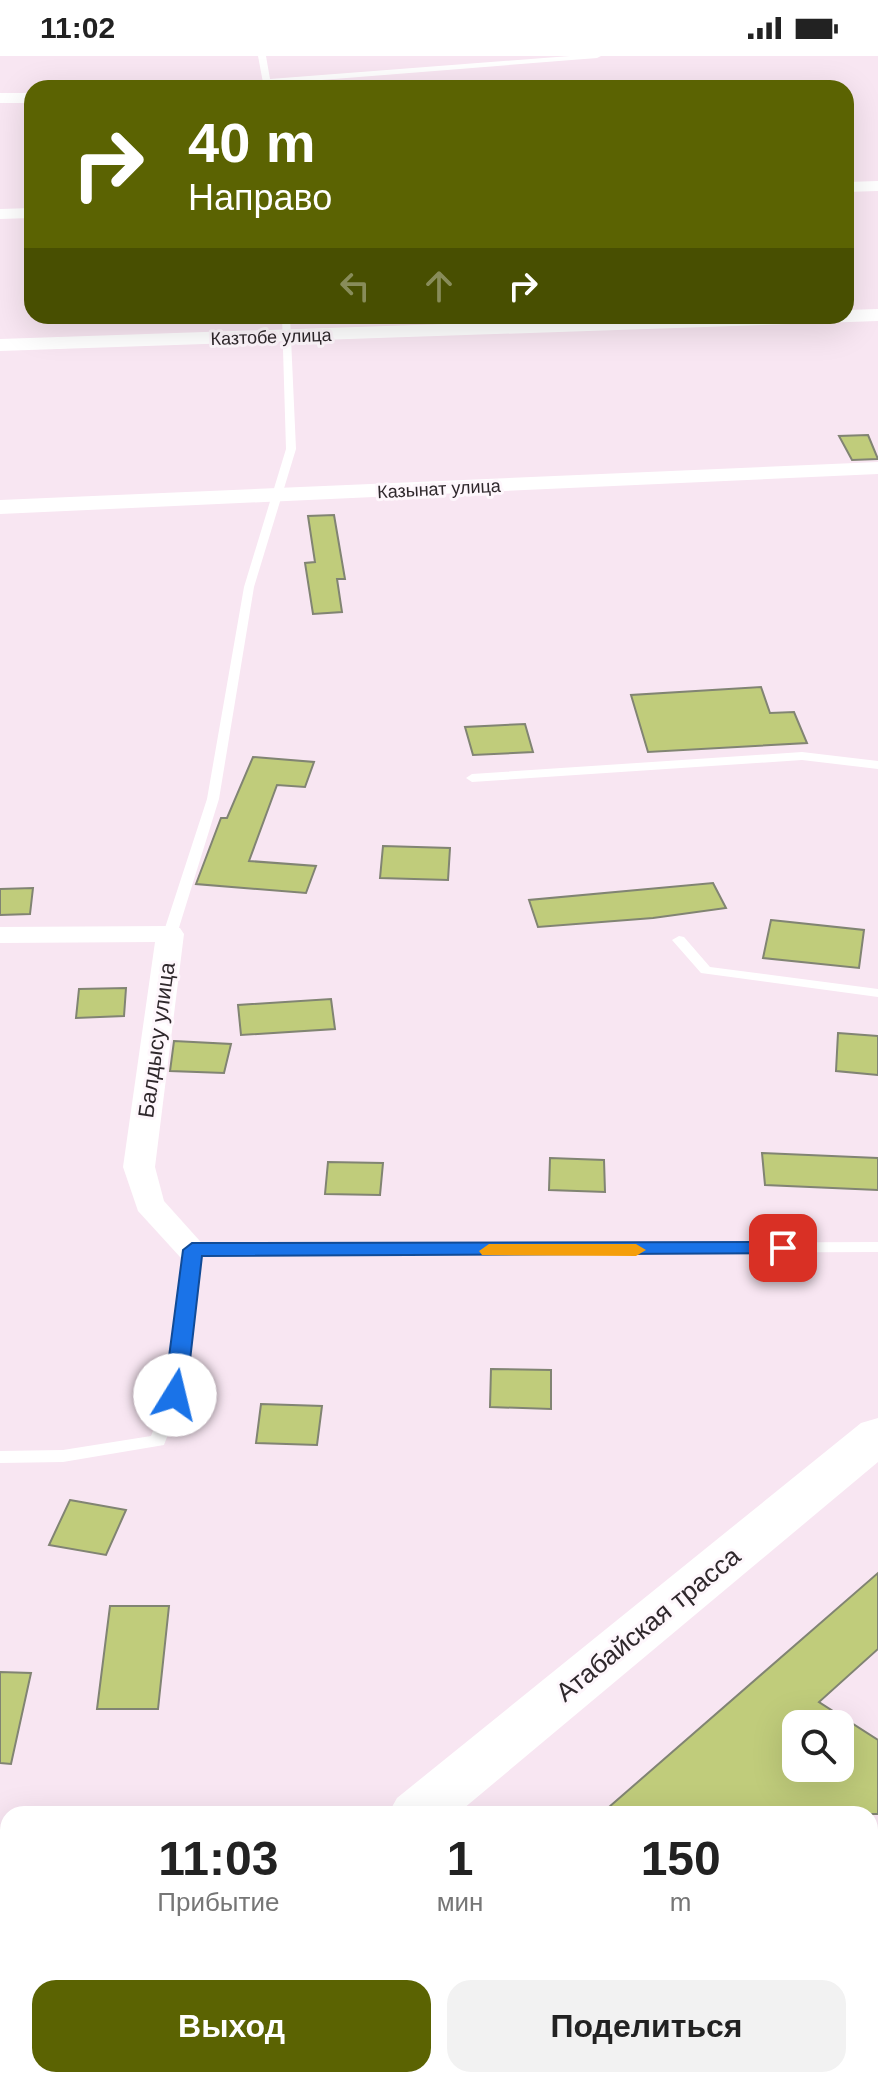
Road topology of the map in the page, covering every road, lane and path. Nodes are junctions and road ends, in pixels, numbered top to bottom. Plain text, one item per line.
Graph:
1 (262, 56) edge
2 (597, 56) edge
3 (266, 80) edge
4 (324, 80) edge
5 (0, 98) edge
6 (24, 98) edge
7 (878, 186) edge
8 (854, 187) edge
9 (24, 213) edge
10 (0, 214) edge
11 (878, 315) edge
12 (854, 316) edge
13 (286, 324) edge
14 (636, 324) edge
15 (286, 337) junction
16 (0, 345) edge
17 (878, 468) edge
18 (278, 496) junction
19 (0, 507) edge
20 (878, 765) edge
21 (472, 778) dead end
22 (170, 934) junction
23 (0, 935) edge
24 (679, 940) dead end
25 (878, 993) edge
26 (878, 1247) edge
27 (192, 1250) junction
28 (878, 1435) edge
29 (0, 1457) edge
30 (427, 1806) edge

1 - 3 lane
2 - 4 lane
5 - 6 street
7 - 8 street
9 - 10 street
11 - 12 street, Казтобе улица
13 - 15 lane
14 - 15 street, Казтобе улица
15 - 16 street, Казтобе улица
15 - 18 lane
17 - 18 street, Казынат улица
18 - 19 street, Казынат улица
18 - 22 lane
20 - 21 lane
22 - 23 street, Балдысу улица
22 - 27 street, Балдысу улица
24 - 25 lane
26 - 27 lane
27 - 29 lane
28 - 30 main road, Атабайская трасса

